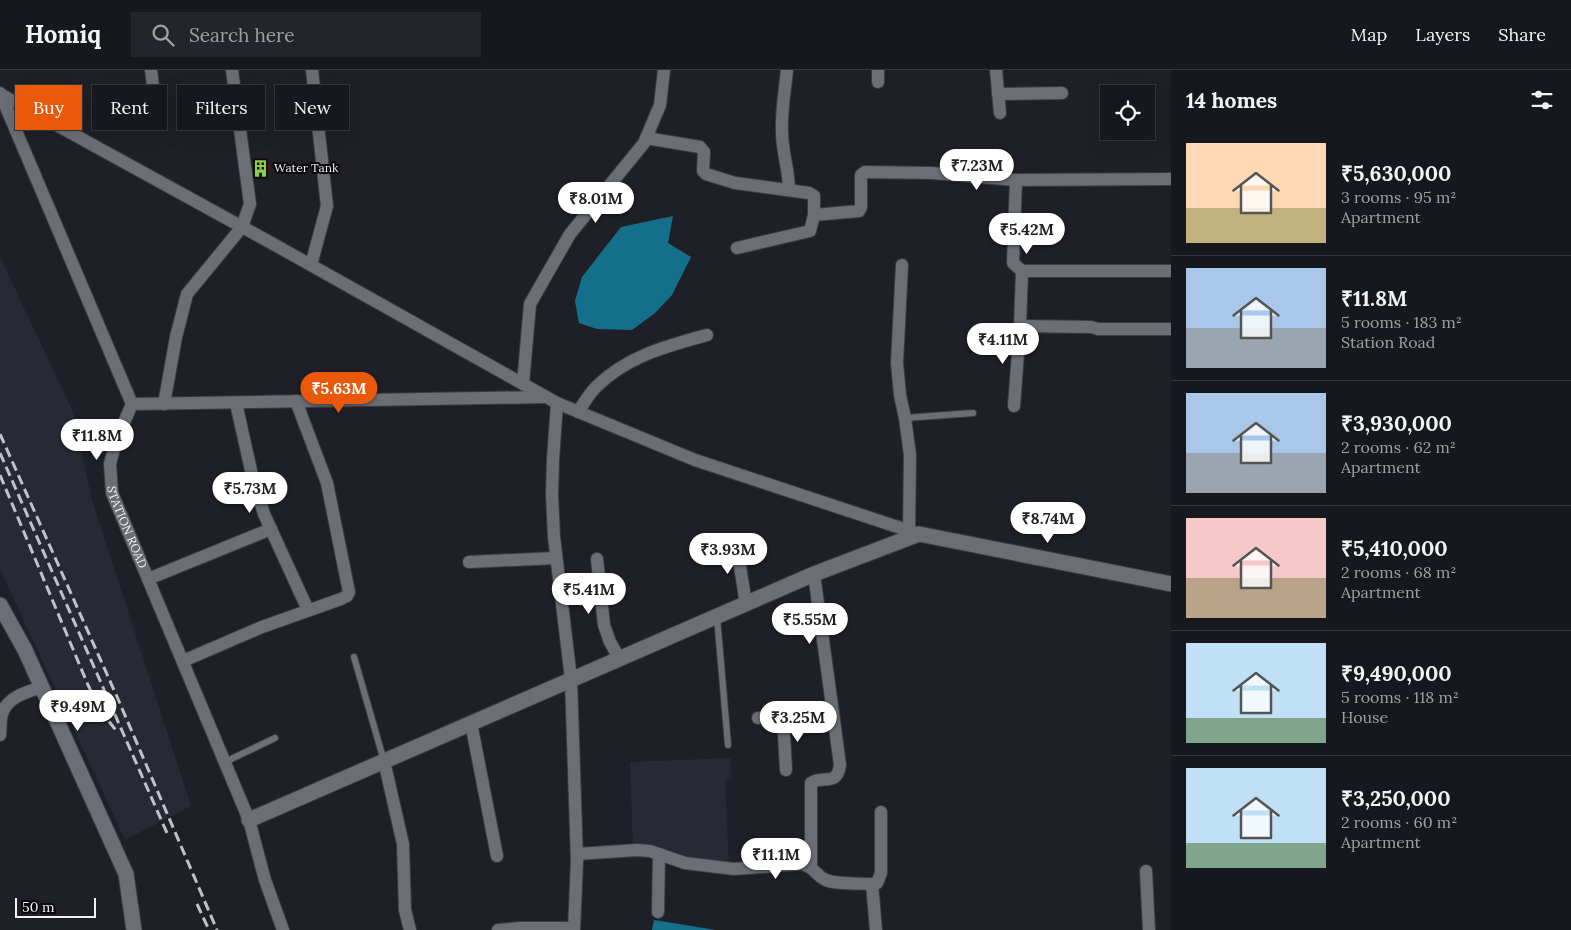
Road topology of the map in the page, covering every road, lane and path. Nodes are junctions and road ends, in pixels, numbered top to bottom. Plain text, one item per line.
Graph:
1 (151, 70) edge
2 (232, 70) edge
3 (312, 70) edge
4 (664, 70) edge
5 (787, 70) edge
6 (996, 70) edge
7 (153, 85) edge
8 (1062, 93) dead end
9 (0, 94) edge
10 (998, 94) junction
11 (1000, 113) dead end
12 (646, 138) junction
13 (1171, 179) edge
14 (1016, 180) junction
15 (789, 190) junction
16 (814, 215) junction
17 (242, 227) junction
18 (737, 248) dead end
19 (311, 265) junction
20 (902, 265) dead end
21 (1022, 272) junction
22 (1171, 272) edge
23 (1020, 326) junction
24 (1171, 329) edge
25 (707, 335) dead end
26 (523, 384) junction
27 (551, 400) junction
28 (236, 402) junction
29 (296, 402) junction
30 (132, 404) junction
31 (164, 404) junction
32 (1014, 406) dead end
33 (578, 412) junction
34 (973, 413) dead end
35 (905, 418) junction
36 (271, 529) junction
37 (914, 532) junction
38 (736, 541) dead end
39 (556, 558) junction
40 (597, 559) dead end
41 (469, 562) dead end
42 (814, 574) junction
43 (148, 578) junction
44 (1171, 584) edge
45 (746, 604) junction
46 (0, 605) edge
47 (308, 610) junction
48 (717, 617) junction
49 (354, 657) dead end
50 (619, 658) junction
51 (183, 661) junction
52 (571, 679) junction
53 (42, 687) junction
54 (833, 713) junction
55 (783, 716) junction
56 (758, 718) dead end
57 (471, 723) junction
58 (0, 735) edge
59 (275, 738) dead end
60 (728, 745) dead end
61 (384, 761) junction
62 (225, 762) junction
63 (786, 770) dead end
64 (881, 812) dead end
65 (249, 820) junction
66 (577, 854) junction
67 (659, 854) junction
68 (497, 856) dead end
69 (811, 866) junction
70 (1146, 871) dead end
71 (872, 884) junction
72 (658, 912) dead end
73 (574, 929) edge
74 (134, 930) edge
75 (283, 930) edge
76 (410, 930) edge
77 (498, 930) edge
78 (876, 930) edge
79 (1149, 930) edge

1 - 7 street
2 - 17 street
3 - 19 street
4 - 12 street
5 - 15 street
6 - 10 street
8 - 10 street
9 - 17 street
9 - 30 street
10 - 11 street
12 - 15 street
12 - 26 street
13 - 14 street
14 - 16 street
14 - 21 street
15 - 16 street
16 - 18 street
17 - 19 street
17 - 31 street
19 - 26 street
20 - 35 street
21 - 22 street
21 - 23 street
23 - 24 street
23 - 32 street
25 - 33 street
26 - 27 street
27 - 29 street
27 - 33 street
27 - 39 street
28 - 29 street
28 - 31 street
28 - 36 street
29 - 47 street
30 - 31 street
30 - 43 street, STATION ROAD
33 - 37 street
34 - 35 lane
35 - 37 street
36 - 43 street
36 - 47 street
37 - 42 street
37 - 44 street
38 - 45 street
39 - 41 street
39 - 52 street
40 - 50 street
42 - 45 street
42 - 54 street
43 - 51 street, STATION ROAD
45 - 48 street
46 - 53 street
47 - 51 street
48 - 50 street
48 - 60 lane
49 - 61 lane
50 - 52 street
51 - 62 street, STATION ROAD
52 - 57 street
52 - 66 street
53 - 58 street
53 - 74 street
54 - 55 street
54 - 69 street
55 - 56 street
55 - 63 street
57 - 61 street
57 - 68 street
59 - 62 lane
61 - 65 street
61 - 76 street
62 - 65 street, STATION ROAD
64 - 71 street
65 - 75 street, STATION ROAD
66 - 67 street
66 - 73 street
67 - 69 street
67 - 72 street
69 - 71 street
70 - 79 street
71 - 78 street
73 - 77 street

